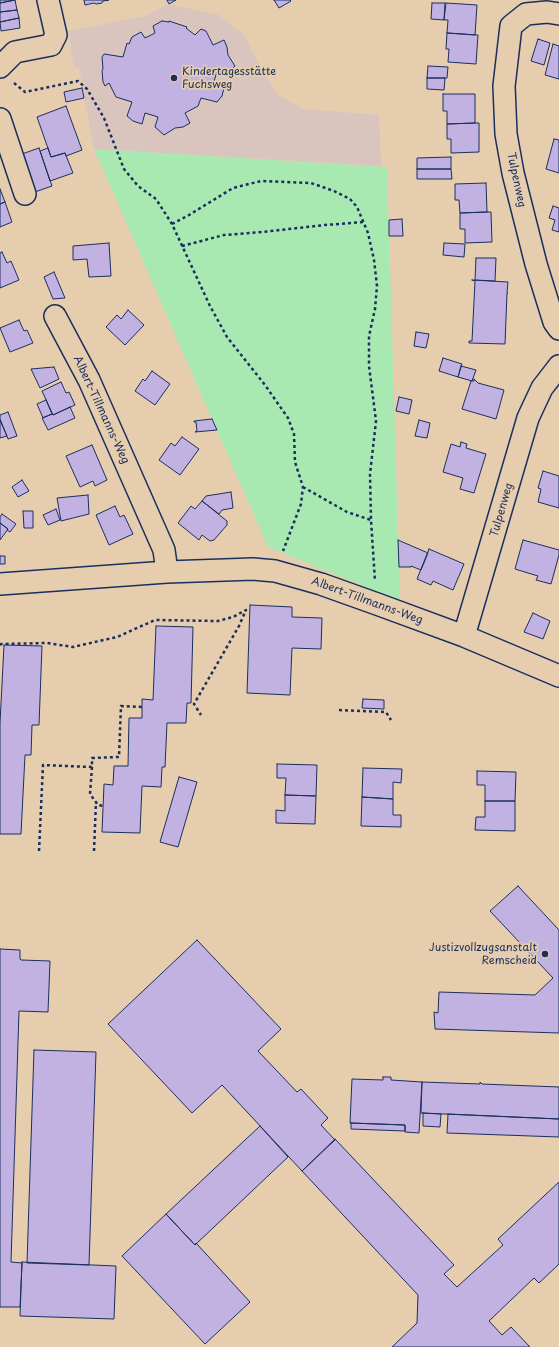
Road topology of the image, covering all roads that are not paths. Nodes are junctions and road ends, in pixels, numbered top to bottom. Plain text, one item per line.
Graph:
1 (48, 0) edge
2 (559, 14) edge
3 (5, 73) edge
4 (0, 118) edge
5 (25, 194) dead end
6 (55, 316) dead end
7 (559, 329) edge
8 (559, 366) edge
9 (167, 572) junction
10 (0, 584) edge
11 (464, 636) junction
12 (559, 676) edge

1 - 3 street
2 - 7 street, Tulpenweg
4 - 5 street
6 - 9 street, Albert-Tillmanns-Weg
8 - 11 street, Tulpenweg
9 - 10 street, Albert-Tillmanns-Weg
9 - 11 street, Albert-Tillmanns-Weg
11 - 12 street, Albert-Tillmanns-Weg

